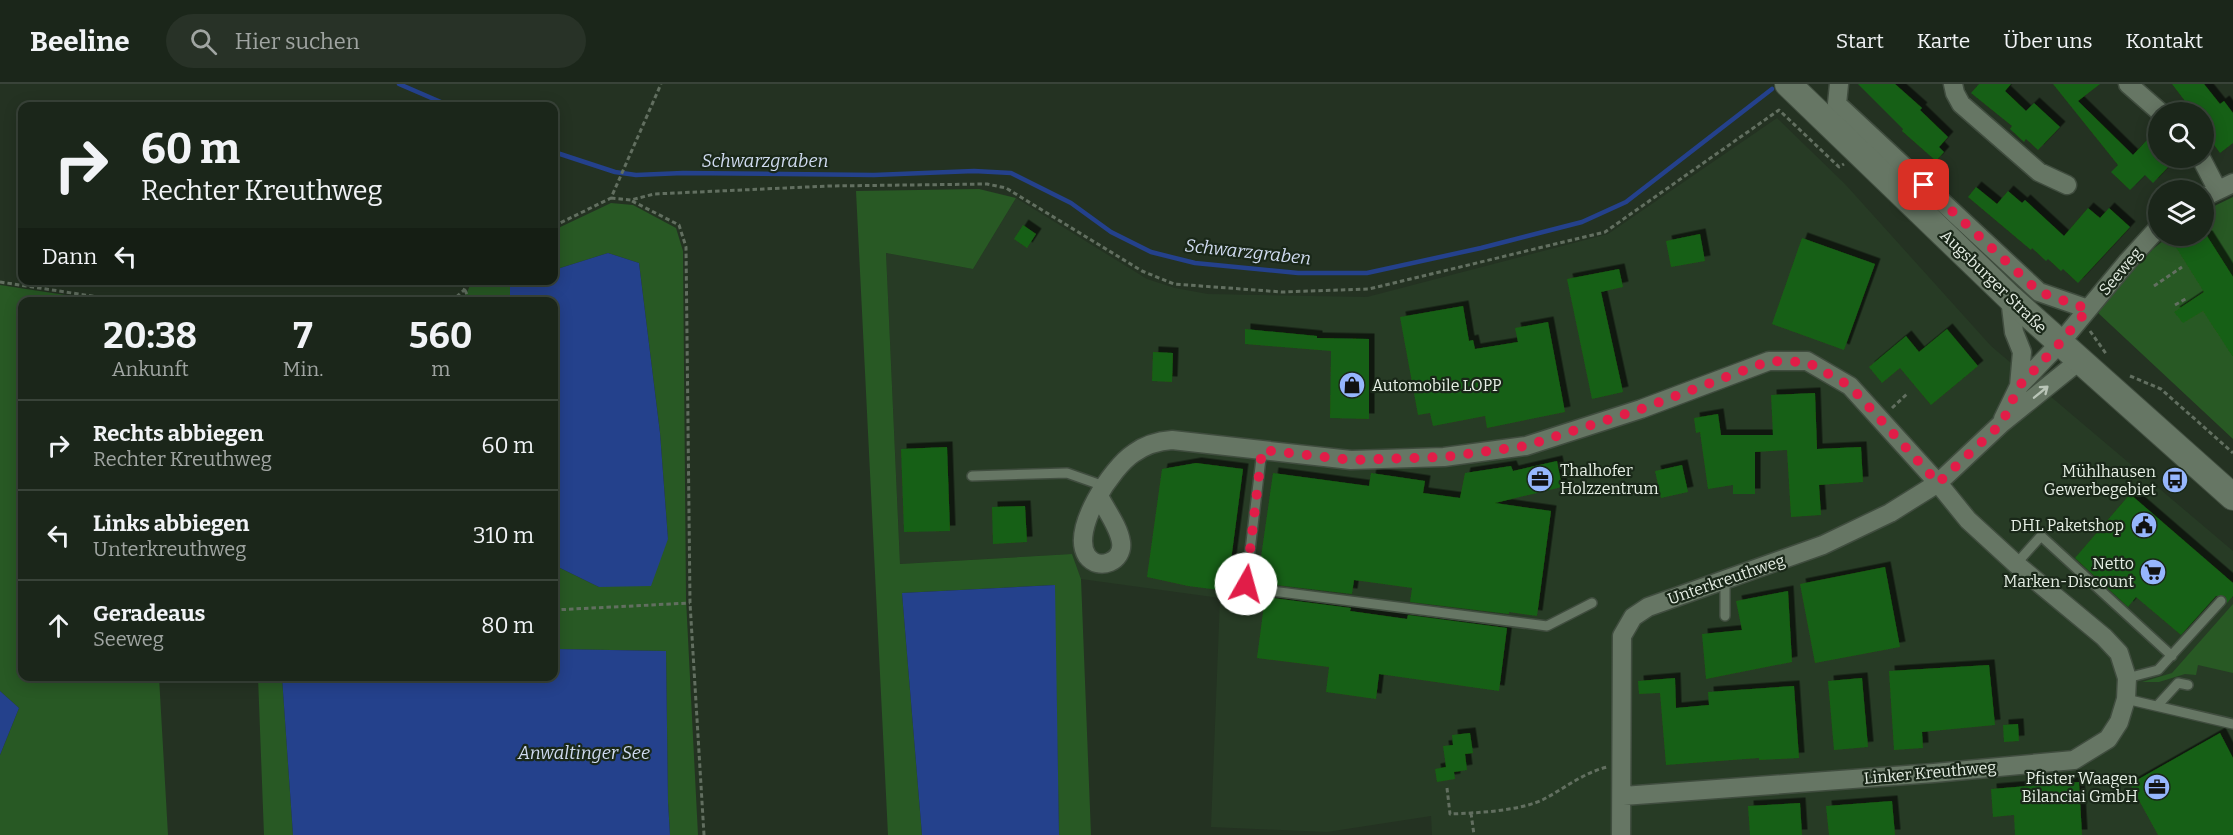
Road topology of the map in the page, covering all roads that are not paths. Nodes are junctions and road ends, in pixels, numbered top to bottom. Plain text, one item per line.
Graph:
1 (1788, 84) edge
2 (1839, 84) edge
3 (1953, 84) edge
4 (2128, 84) edge
5 (2149, 102) edge
6 (2206, 168) edge
7 (2067, 185) dead end
8 (2218, 189) edge
9 (2148, 239) edge
10 (2010, 298) junction
11 (2088, 309) junction
12 (2060, 343) junction
13 (2079, 361) junction
14 (2019, 386) junction
15 (2002, 423) junction
16 (1262, 450) junction
17 (972, 476) dead end
18 (1938, 483) junction
19 (1101, 491) joint
20 (2233, 497) edge
21 (2016, 564) junction
22 (1725, 580) junction
23 (2221, 601) dead end
24 (1592, 603) dead end
25 (1725, 616) dead end
26 (2172, 656) junction
27 (2127, 678) junction
28 (2188, 685) dead end
29 (2127, 699) junction
30 (2157, 706) junction
31 (2233, 724) edge
32 (1623, 796) junction
33 (1621, 835) edge

1 - 10 main road, Augsburger Straße
2 - 11 street
3 - 7 street
4 - 5 street
6 - 8 street
9 - 11 street, Seeweg
10 - 12 main road, Augsburger Straße
10 - 14 street, Unterkreuthweg
11 - 12 street, Seeweg
12 - 13 main road, Augsburger Straße
12 - 14 street, Unterkreuthweg
15 -> 13 street, Unterkreuthweg
13 - 20 main road, Augsburger Straße
14 - 15 street, Unterkreuthweg
15 - 18 street, Unterkreuthweg
16 - 18 street, Linker Kreuthweg
16 - 19 street, Linker Kreuthweg
16 - 24 lane
17 - 19 lane
18 - 21 street, Linker Kreuthweg
18 - 22 street, Unterkreuthweg
21 - 26 lane
21 - 27 street, Linker Kreuthweg
22 - 25 lane
22 - 32 street, Unterkreuthweg
23 - 26 lane
26 - 27 lane
27 - 29 street, Linker Kreuthweg
28 - 30 lane
29 - 30 lane
29 - 32 street, Linker Kreuthweg
30 - 31 lane
32 - 33 street, Unterkreuthweg

